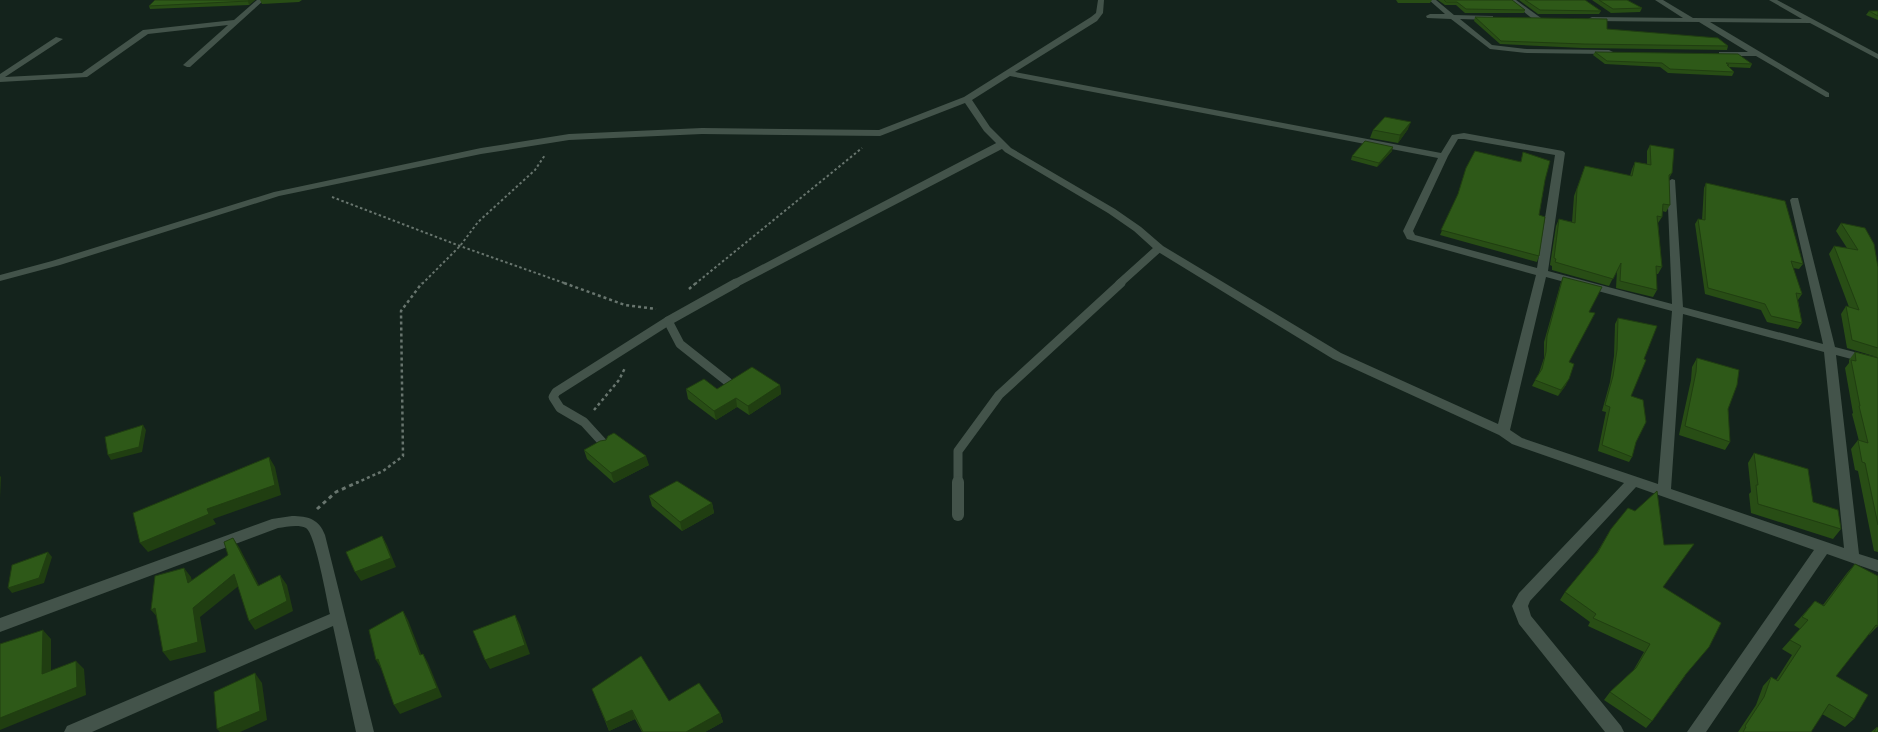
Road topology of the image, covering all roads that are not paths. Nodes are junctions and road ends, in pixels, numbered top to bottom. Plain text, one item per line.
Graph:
1 (261, 0) edge
2 (1101, 0) edge
3 (1432, 0) edge
4 (1512, 0) edge
5 (1658, 0) edge
6 (1772, 0) edge
7 (1602, 12) edge
8 (1430, 16) dead end
9 (1452, 17) junction
10 (1496, 18) edge
11 (1523, 18) edge
12 (1584, 19) edge
13 (1613, 19) junction
14 (1696, 20) junction
15 (1811, 21) junction
16 (237, 22) junction
17 (59, 39) dead end
18 (1868, 51) junction
19 (1878, 51) edge
20 (1614, 52) edge
21 (1718, 54) edge
22 (1757, 54) junction
23 (1878, 57) edge
24 (187, 65) dead end
25 (1009, 73) junction
26 (0, 79) edge
27 (1826, 95) dead end
28 (967, 98) junction
29 (1002, 145) junction
30 (1443, 156) junction
31 (1672, 182) edge
32 (1795, 200) dead end
33 (1159, 248) junction
34 (1542, 273) junction
35 (0, 278) edge
36 (1678, 309) junction
37 (668, 321) junction
38 (1830, 350) junction
39 (1878, 362) edge
40 (728, 382) edge
41 (1504, 432) junction
42 (605, 445) edge
43 (1634, 481) junction
44 (1664, 491) junction
45 (958, 515) dead end
46 (1824, 547) junction
47 (1852, 557) junction
48 (1878, 566) edge
49 (338, 617) junction
50 (0, 625) edge
51 (73, 732) edge
52 (365, 732) edge
53 (1615, 732) edge
54 (1696, 732) edge

1 - 16 street
2 - 25 street
3 - 9 street
4 - 11 street
5 - 14 street
6 - 15 street
7 - 13 street
8 - 9 street
9 - 10 street
9 - 20 street
12 - 13 street
13 - 14 street
14 - 15 street
14 - 22 street
15 - 18 street
16 - 24 street
16 - 26 street
17 - 26 street
18 - 19 street
18 - 23 street
21 - 22 street
22 - 27 street
25 - 28 street
25 - 30 street
28 - 29 street
28 - 35 street
29 - 33 street
29 - 37 lane
30 - 34 street
30 - 34 street
31 - 36 street
32 - 38 street
33 - 41 street
33 - 45 lane
34 - 36 street
34 - 41 street
36 - 38 street
36 - 44 street
37 - 40 lane
37 - 42 lane
38 - 39 street
38 - 47 street
41 - 43 street
43 - 44 street
43 - 53 street
44 - 46 street
46 - 47 street
46 - 54 street
47 - 48 street
49 - 50 street
49 - 51 street
49 - 52 street

